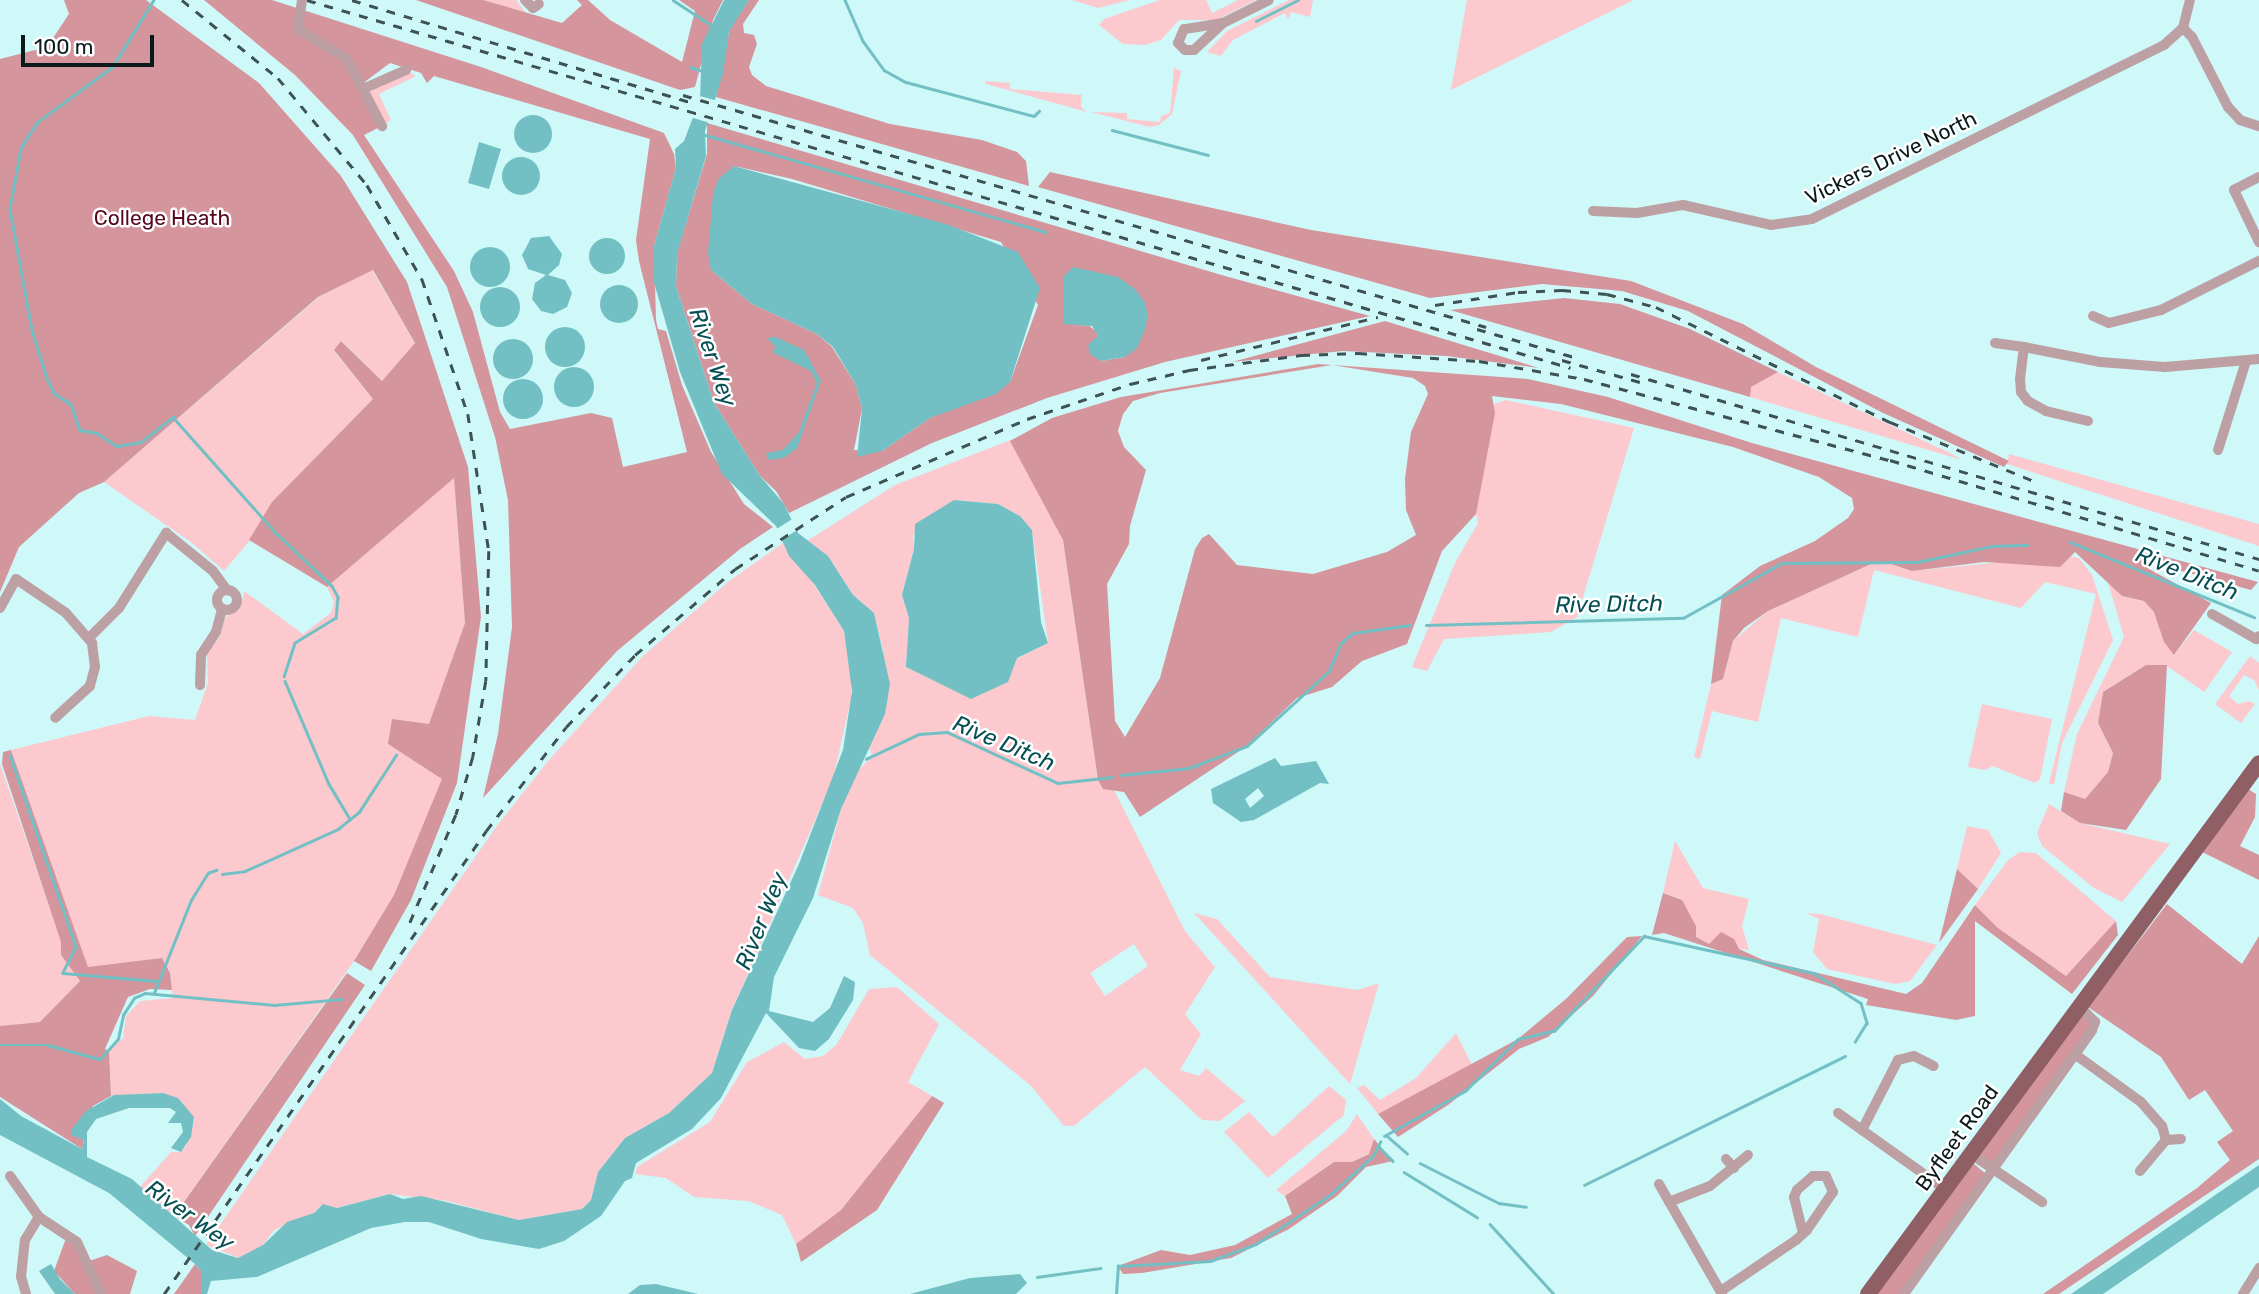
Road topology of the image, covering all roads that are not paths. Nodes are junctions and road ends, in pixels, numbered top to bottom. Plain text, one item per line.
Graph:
1 (525, 0) edge
2 (1269, 0) edge
3 (2190, 0) edge
4 (301, 4) edge
5 (540, 4) dead end
6 (1223, 23) junction
7 (1192, 28) junction
8 (2183, 28) junction
9 (1200, 44) junction
10 (406, 70) dead end
11 (365, 88) junction
12 (382, 126) dead end
13 (2259, 126) edge
14 (2259, 177) edge
15 (1592, 211) dead end
16 (2259, 242) edge
17 (2259, 261) edge
18 (2093, 316) dead end
19 (1995, 343) dead end
20 (2024, 347) junction
21 (2259, 359) edge
22 (2246, 361) junction
23 (2088, 421) dead end
24 (2218, 450) dead end
25 (227, 590) junction
26 (0, 608) edge
27 (222, 609) junction
28 (2212, 614) dead end
29 (2259, 636) edge
30 (89, 638) junction
31 (200, 685) dead end
32 (55, 719) dead end
33 (2259, 763) edge
34 (2080, 1007) junction
35 (2076, 1055) junction
36 (1935, 1065) dead end
37 (1837, 1113) dead end
38 (1862, 1130) junction
39 (2181, 1139) dead end
40 (2166, 1140) junction
41 (1971, 1154) junction
42 (1748, 1155) dead end
43 (1727, 1159) dead end
44 (1734, 1168) junction
45 (1993, 1169) junction
46 (2140, 1171) dead end
47 (10, 1176) dead end
48 (1659, 1184) dead end
49 (1945, 1189) junction
50 (1670, 1202) junction
51 (2042, 1202) dead end
52 (41, 1218) junction
53 (1803, 1233) junction
54 (2259, 1268) edge
55 (1721, 1293) edge
56 (26, 1294) edge
57 (101, 1294) edge
58 (1868, 1294) edge
59 (1904, 1294) edge
60 (2242, 1294) edge

1 - 5 street
2 - 6 street
3 - 8 street
4 - 11 street
6 - 7 street
6 - 9 street
7 - 9 street
7 - 9 street
8 - 13 street
8 - 15 street, Vickers Drive North
10 - 11 street
11 - 12 street
14 - 16 street
17 - 18 street
19 - 20 street
20 - 22 street
20 - 23 street
21 - 22 street
22 - 24 street
25 - 27 street
25 - 27 street
25 - 30 street
26 - 30 street
27 - 31 street
28 - 29 street
30 - 32 street
33 - 34 main road, Byfleet Road
34 - 35 street
34 - 41 main road, Byfleet Road
35 - 40 street
35 - 45 street
36 - 38 street
37 - 38 street
38 - 49 street
39 - 40 street
40 - 46 street
41 - 45 street
41 - 49 main road, Byfleet Road
42 - 44 street
43 - 44 street
44 - 50 street
45 - 51 street
45 - 59 street
47 - 52 street
48 - 50 street
49 - 58 main road, Byfleet Road
50 - 55 street
52 - 56 street
52 - 57 street
53 - 53 street
53 - 55 street
54 - 60 street

